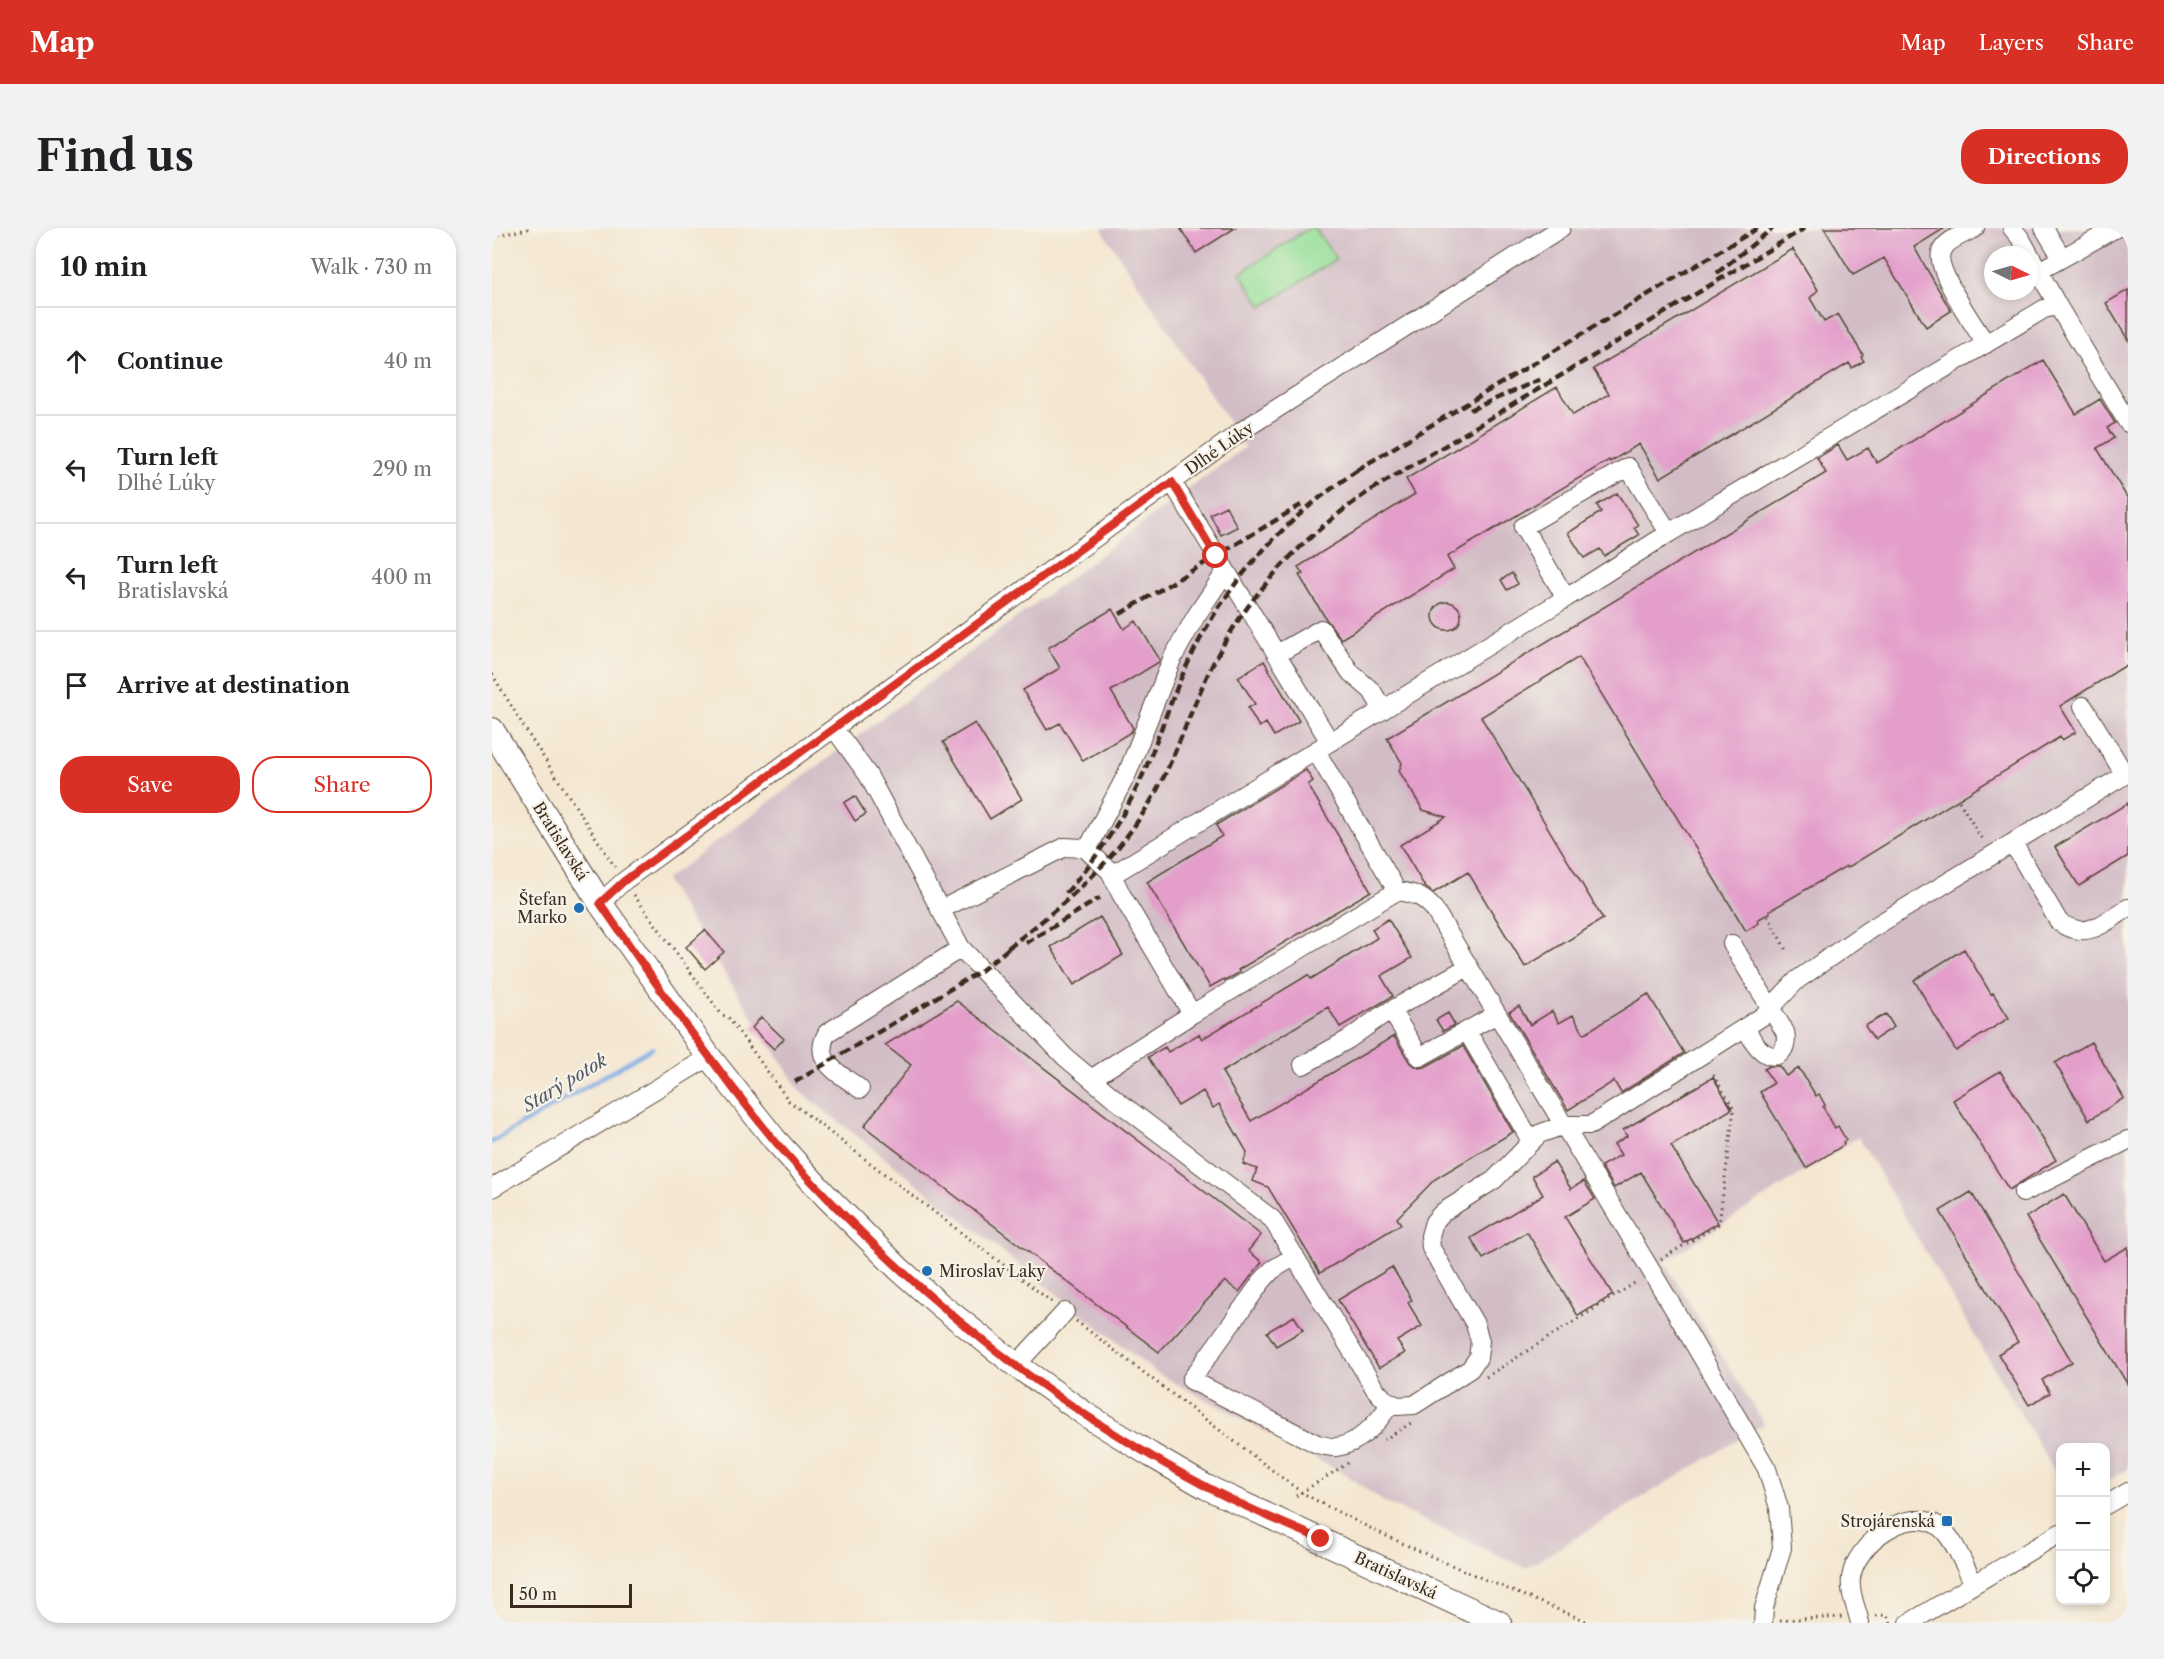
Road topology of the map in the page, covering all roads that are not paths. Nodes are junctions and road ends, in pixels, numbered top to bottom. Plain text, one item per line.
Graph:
1 (1562, 228) edge
2 (1975, 228) edge
3 (2012, 228) edge
4 (2044, 228) edge
5 (2116, 228) edge
6 (2061, 258) junction
7 (2039, 271) junction
8 (2059, 308) junction
9 (1986, 344) junction
10 (2128, 423) edge
11 (1172, 482) junction
12 (1669, 533) junction
13 (1226, 572) junction
14 (1566, 598) junction
15 (1277, 654) junction
16 (2084, 706) dead end
17 (1383, 710) junction
18 (834, 728) junction
19 (492, 730) edge
20 (1323, 746) junction
21 (2126, 774) edge
22 (2013, 843) junction
23 (1087, 850) junction
24 (1112, 875) junction
25 (1398, 891) junction
26 (600, 903) junction
27 (2128, 908) edge
28 (940, 910) junction
29 (1732, 944) dead end
30 (961, 948) junction
31 (1468, 967) junction
32 (1771, 1008) junction
33 (1391, 1010) junction
34 (1192, 1014) junction
35 (1497, 1014) junction
36 (1745, 1028) junction
37 (1467, 1031) junction
38 (709, 1057) junction
39 (1303, 1065) dead end
40 (1091, 1078) junction
41 (860, 1089) dead end
42 (1564, 1125) junction
43 (2128, 1140) edge
44 (1531, 1141) junction
45 (492, 1188) edge
46 (2023, 1193) dead end
47 (1295, 1256) junction
48 (1065, 1312) road end
49 (1016, 1365) junction
50 (1391, 1403) junction
51 (2128, 1492) edge
52 (2110, 1503) edge
53 (2056, 1536) edge
54 (1974, 1584) junction
55 (1929, 1618) edge
56 (1861, 1619) edge
57 (1770, 1622) edge
58 (1499, 1623) edge
59 (1909, 1623) edge

1 - 11 street, Dlhé Lúky
2 - 9 street
3 - 7 street
4 - 6 street
5 - 6 street
6 - 7 street
7 - 8 street
8 - 9 street
8 - 10 street
9 - 12 street
11 - 13 street
11 - 18 street, Dlhé Lúky
12 - 14 street
12 - 14 street
13 - 15 street
13 - 23 street
14 - 17 street
15 - 17 street
15 - 20 street
16 - 21 street
17 - 20 street
18 - 26 street, Dlhé Lúky
18 - 28 street
19 - 26 main road, Bratislavská
20 - 24 street
20 - 25 street
21 - 22 street
22 - 27 street
22 - 32 street
23 - 24 street
23 - 28 street
24 - 34 street
25 - 31 street
25 - 34 street
26 - 38 main road, Bratislavská
28 - 30 street
29 - 32 street
30 - 40 street
30 - 41 street
31 - 33 street
31 - 35 street
32 - 36 street
32 - 36 street
33 - 37 street
33 - 39 street
34 - 40 street
35 - 37 street
35 - 42 street
36 - 42 street
37 - 44 street
38 - 45 street
38 - 49 main road, Bratislavská
40 - 47 street
42 - 44 street
42 - 57 street
43 - 46 street
44 - 50 street
47 - 50 street
47 - 50 street
48 - 49 street
49 - 58 main road, Bratislavská
51 - 52 street
53 - 54 street
54 - 55 street
54 - 56 street
55 - 59 street

